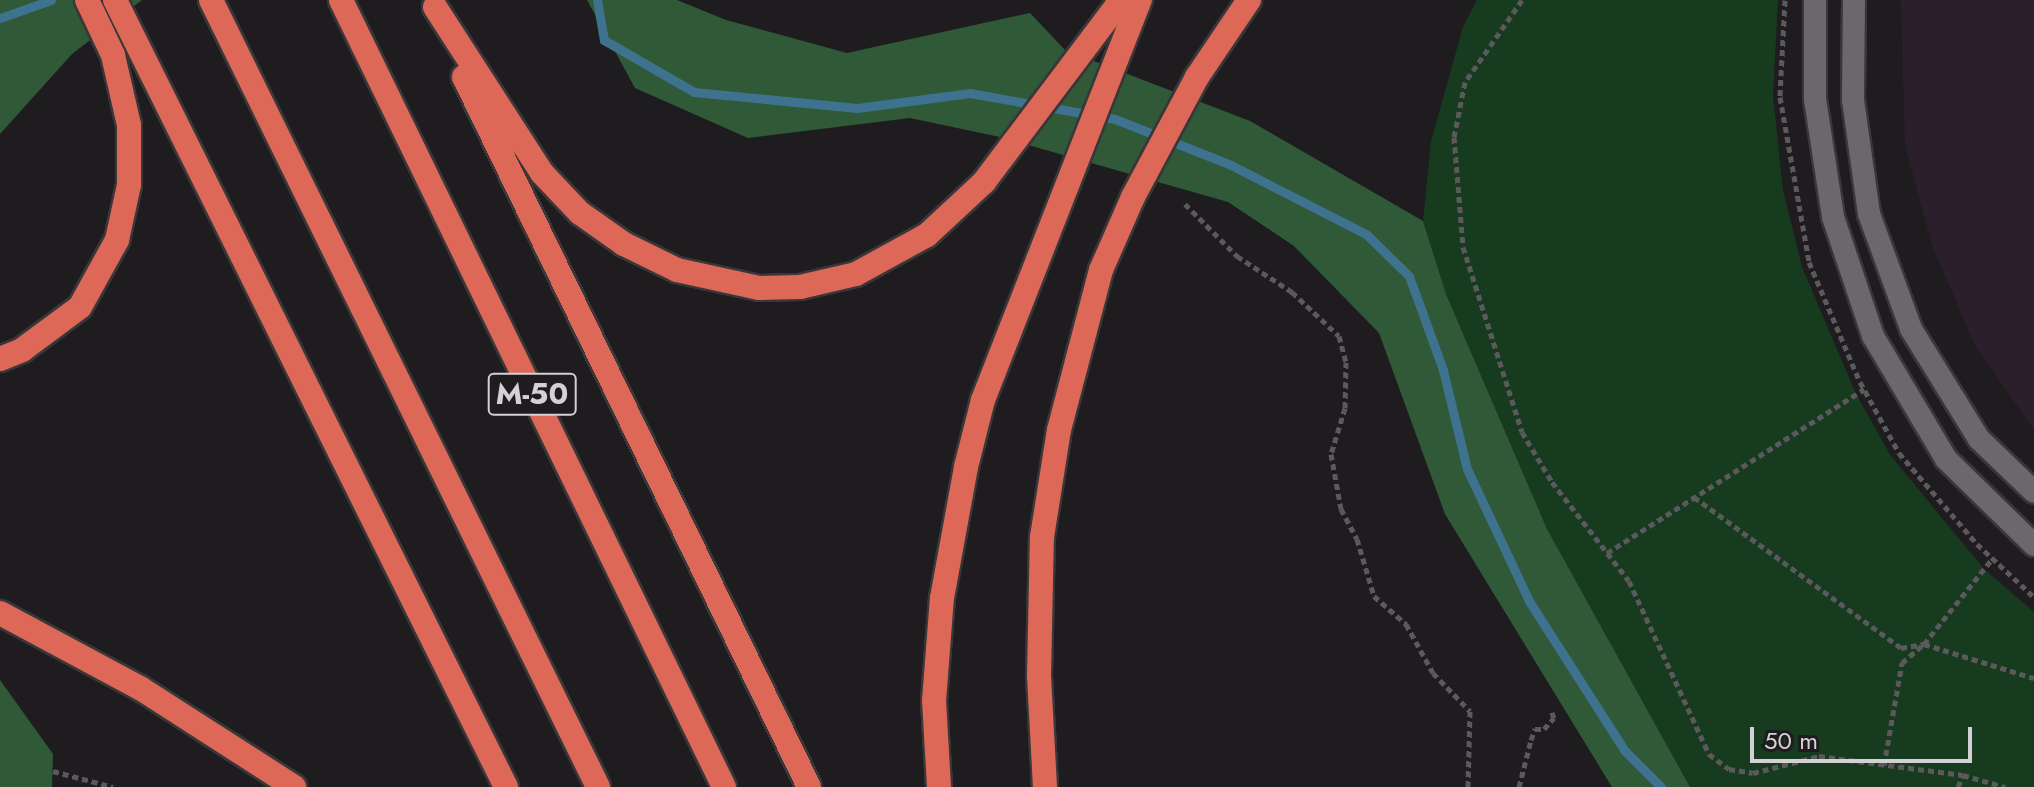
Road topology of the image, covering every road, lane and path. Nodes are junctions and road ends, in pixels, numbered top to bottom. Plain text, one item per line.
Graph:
1 (115, 0) edge
2 (211, 0) edge
3 (341, 0) edge
4 (1121, 0) edge
5 (1140, 0) edge
6 (1249, 0) edge
7 (1522, 0) edge
8 (1815, 0) edge
9 (1854, 0) edge
10 (434, 3) edge
11 (89, 4) edge
12 (1185, 204) dead end
13 (0, 359) edge
14 (1864, 389) dead end
15 (2034, 492) edge
16 (1694, 497) junction
17 (2034, 545) edge
18 (1607, 553) junction
19 (1993, 558) dead end
20 (0, 610) edge
21 (1924, 644) junction
22 (2034, 678) edge
23 (1551, 710) dead end
24 (1884, 765) junction
25 (53, 771) dead end
26 (1963, 775) junction
27 (113, 787) edge
28 (294, 787) edge
29 (506, 787) edge
30 (598, 787) edge
31 (724, 787) edge
32 (809, 787) edge
33 (939, 787) edge
34 (1045, 787) edge
35 (1468, 787) edge
36 (1519, 787) edge
37 (1958, 787) edge
38 (2005, 787) edge

1 - 29 highway
2 - 30 highway
3 - 31 highway, M-50
4 - 10 highway
5 - 33 highway
6 - 34 highway
7 - 18 path
8 - 17 street
9 - 15 street
10 - 32 highway, M-50
11 - 13 highway
12 - 35 path
14 - 16 path
16 - 18 path
16 - 21 path
18 - 24 path
19 - 21 path
20 - 28 highway
21 - 22 path
21 - 24 path
23 - 36 path
24 - 26 path
25 - 27 path
26 - 37 path
26 - 38 path

